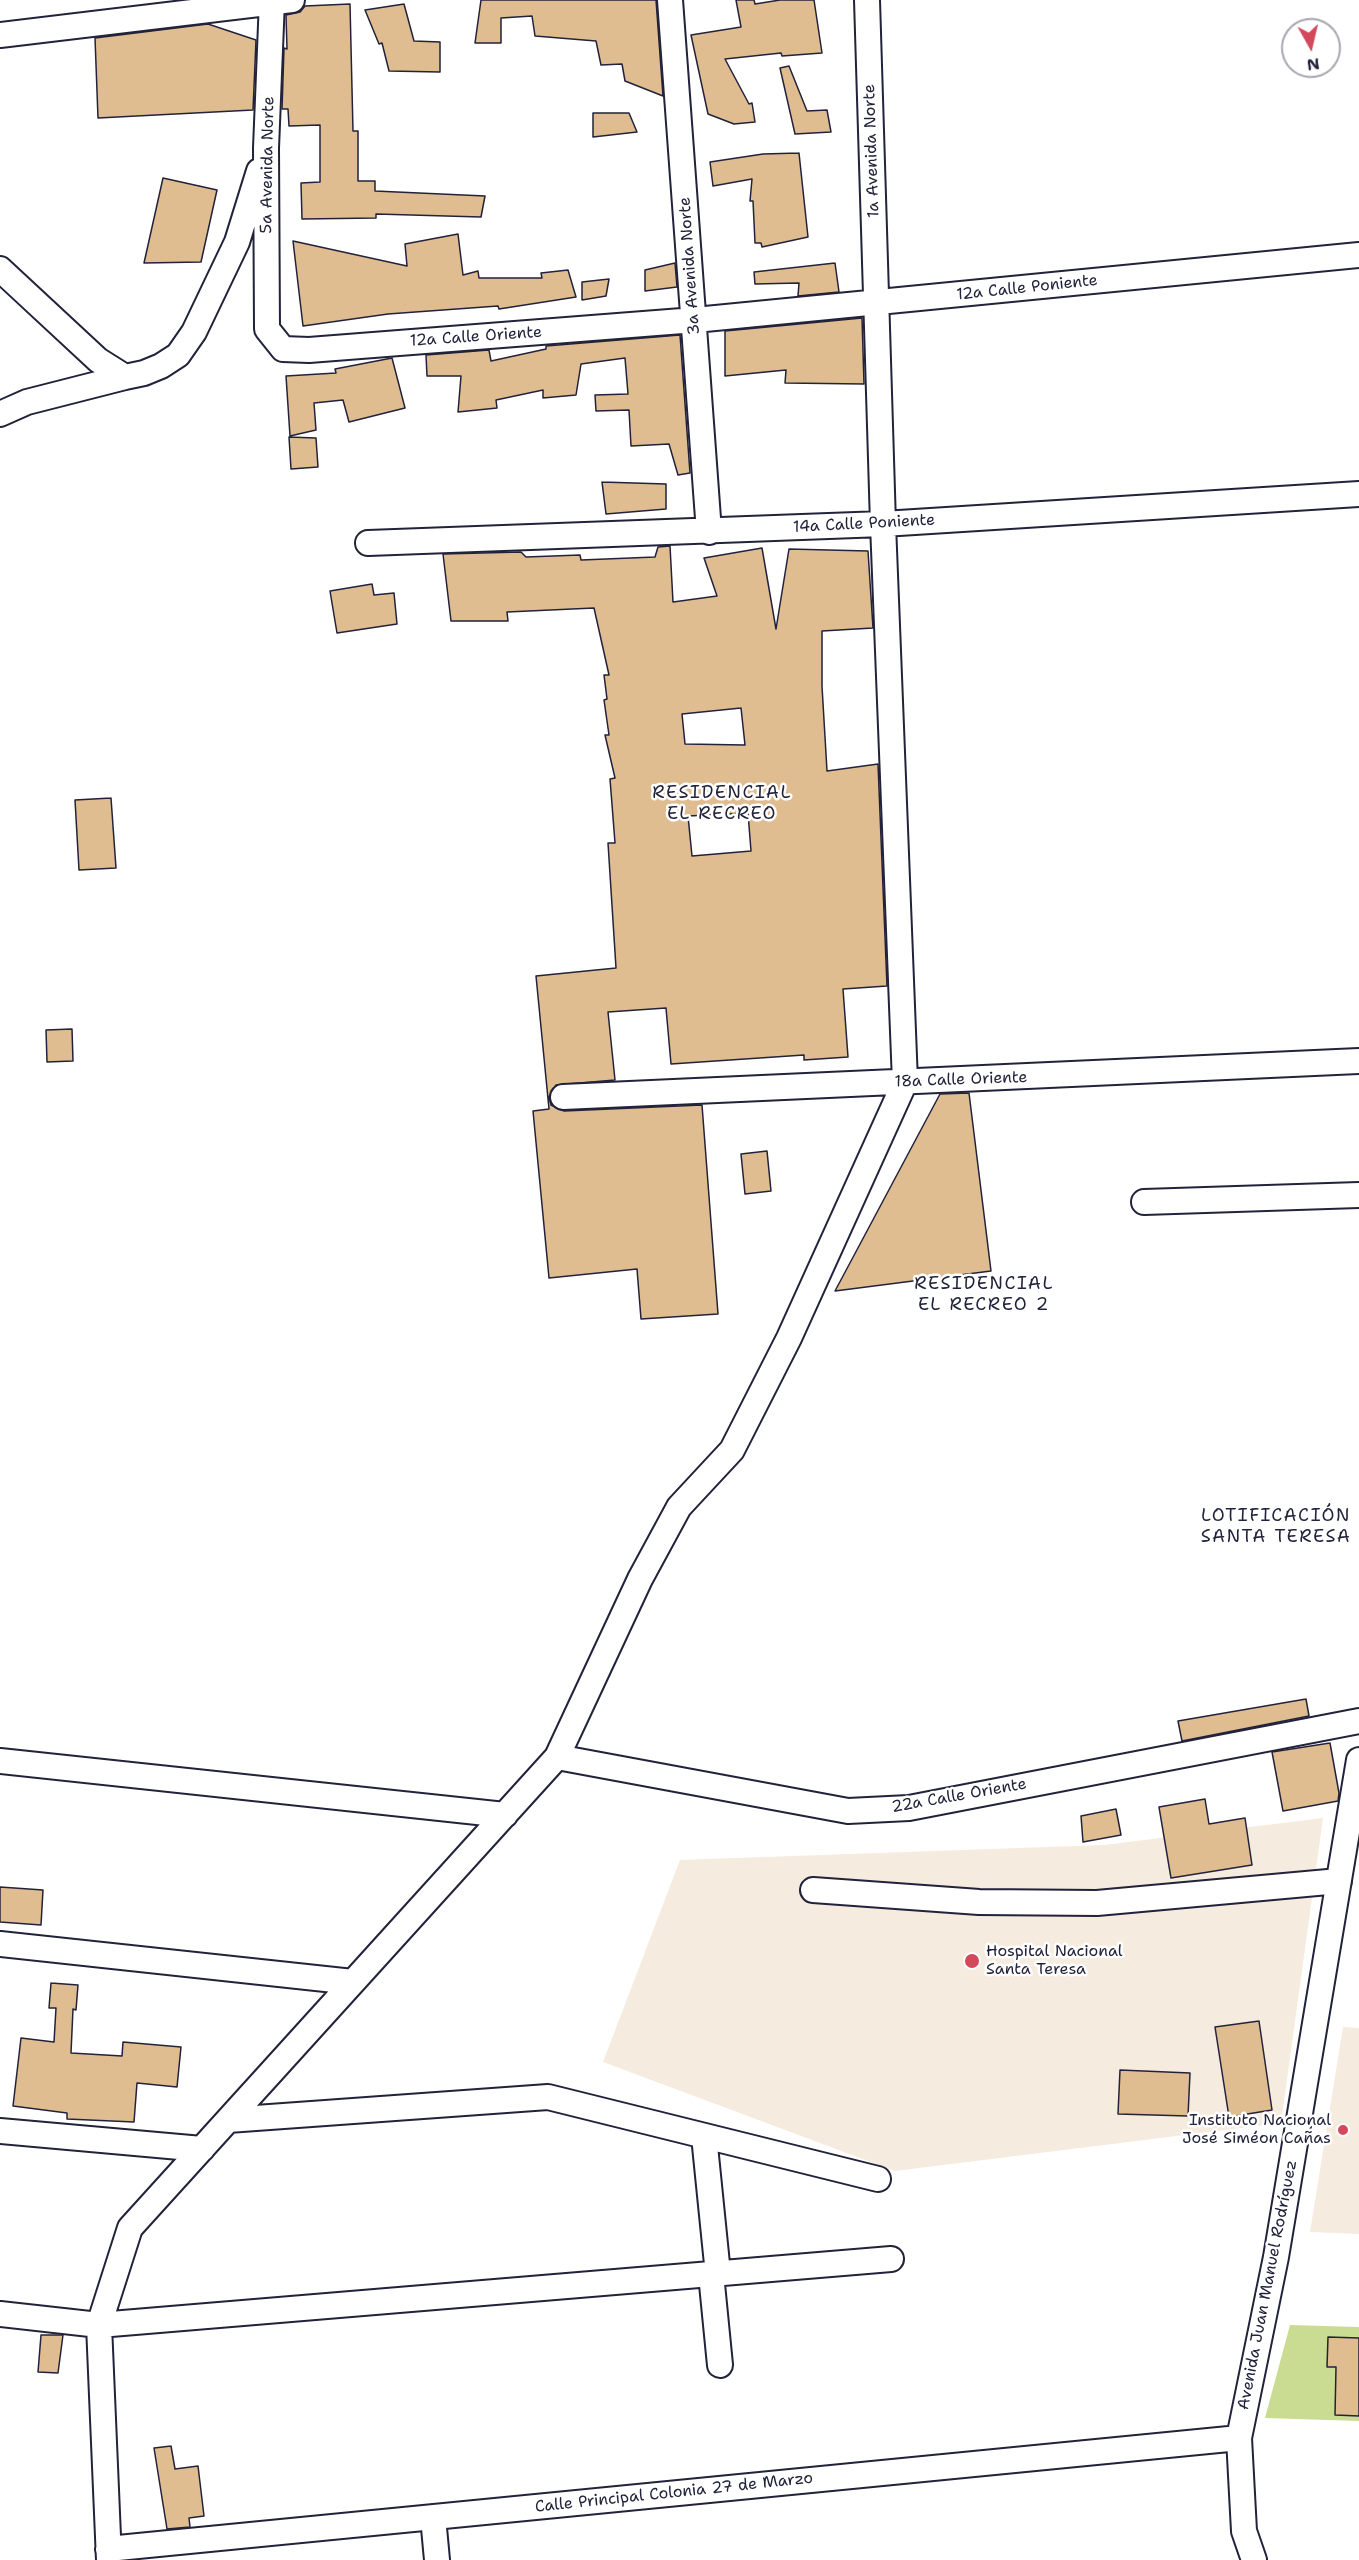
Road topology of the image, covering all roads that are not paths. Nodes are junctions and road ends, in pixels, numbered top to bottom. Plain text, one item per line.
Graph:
1 (279, 0) edge
2 (670, 0) edge
3 (867, 0) edge
4 (0, 35) edge
5 (266, 148) junction
6 (1359, 255) edge
7 (0, 269) edge
8 (878, 303) junction
9 (695, 320) junction
10 (267, 329) joint
11 (125, 377) junction
12 (0, 414) edge
13 (1359, 494) edge
14 (883, 524) junction
15 (709, 532) junction
16 (368, 543) dead end
17 (1359, 1061) edge
18 (905, 1082) junction
19 (563, 1097) dead end
20 (1359, 1195) edge
21 (1144, 1202) dead end
22 (1359, 1721) edge
23 (557, 1758) junction
24 (1359, 1760) edge
25 (0, 1761) edge
26 (1359, 1767) edge
27 (506, 1815) junction
28 (1340, 1881) junction
29 (813, 1890) dead end
30 (0, 1944) edge
31 (353, 1982) junction
32 (228, 2120) junction
33 (0, 2131) edge
34 (704, 2136) junction
35 (202, 2149) junction
36 (878, 2180) dead end
37 (891, 2259) dead end
38 (715, 2274) junction
39 (0, 2314) edge
40 (99, 2325) junction
41 (720, 2365) dead end
42 (1239, 2438) junction
43 (433, 2517) junction
44 (109, 2554) edge
45 (437, 2560) edge
46 (1254, 2560) edge

1 - 4 street
1 - 5 street, 5a Avenida Norte
2 - 9 street, 3a Avenida Norte
3 - 8 street, 1a Avenida Norte
5 - 10 street, 5a Avenida Norte
5 - 11 street
6 - 8 street, 12a Calle Poniente
7 - 11 street
8 - 9 street, 12a Calle Poniente
8 - 14 street, 1a Avenida Norte
9 - 10 street, 12a Calle Oriente
9 - 15 street, 3a Avenida Norte
11 - 12 street
13 - 14 street, 14a Calle Poniente
14 - 15 street, 14a Calle Poniente
14 - 18 street, 1a Avenida Norte
15 - 16 street, 14a Calle Poniente
17 - 18 street, 18a Calle Oriente
18 - 19 street, 18a Calle Oriente
18 - 23 street
20 - 21 street
22 - 23 street, 22a Calle Oriente
23 - 27 street
24 - 26 street, Avenida Juan Manuel Rodríguez
25 - 27 street
26 - 28 street, Avenida Juan Manuel Rodríguez
27 - 31 street
28 - 29 street
28 - 42 street, Avenida Juan Manuel Rodríguez
30 - 31 street
31 - 32 street
32 - 34 street
32 - 35 street
33 - 35 street
34 - 36 street
34 - 38 street
35 - 40 street
37 - 38 street
38 - 40 street
38 - 41 street
39 - 40 street
40 - 44 street
42 - 43 street, Calle Principal Colonia 27 de Marzo
42 - 46 street, Avenida Juan Manuel Rodríguez
43 - 44 street, Calle Principal Colonia 27 de Marzo
43 - 45 street

